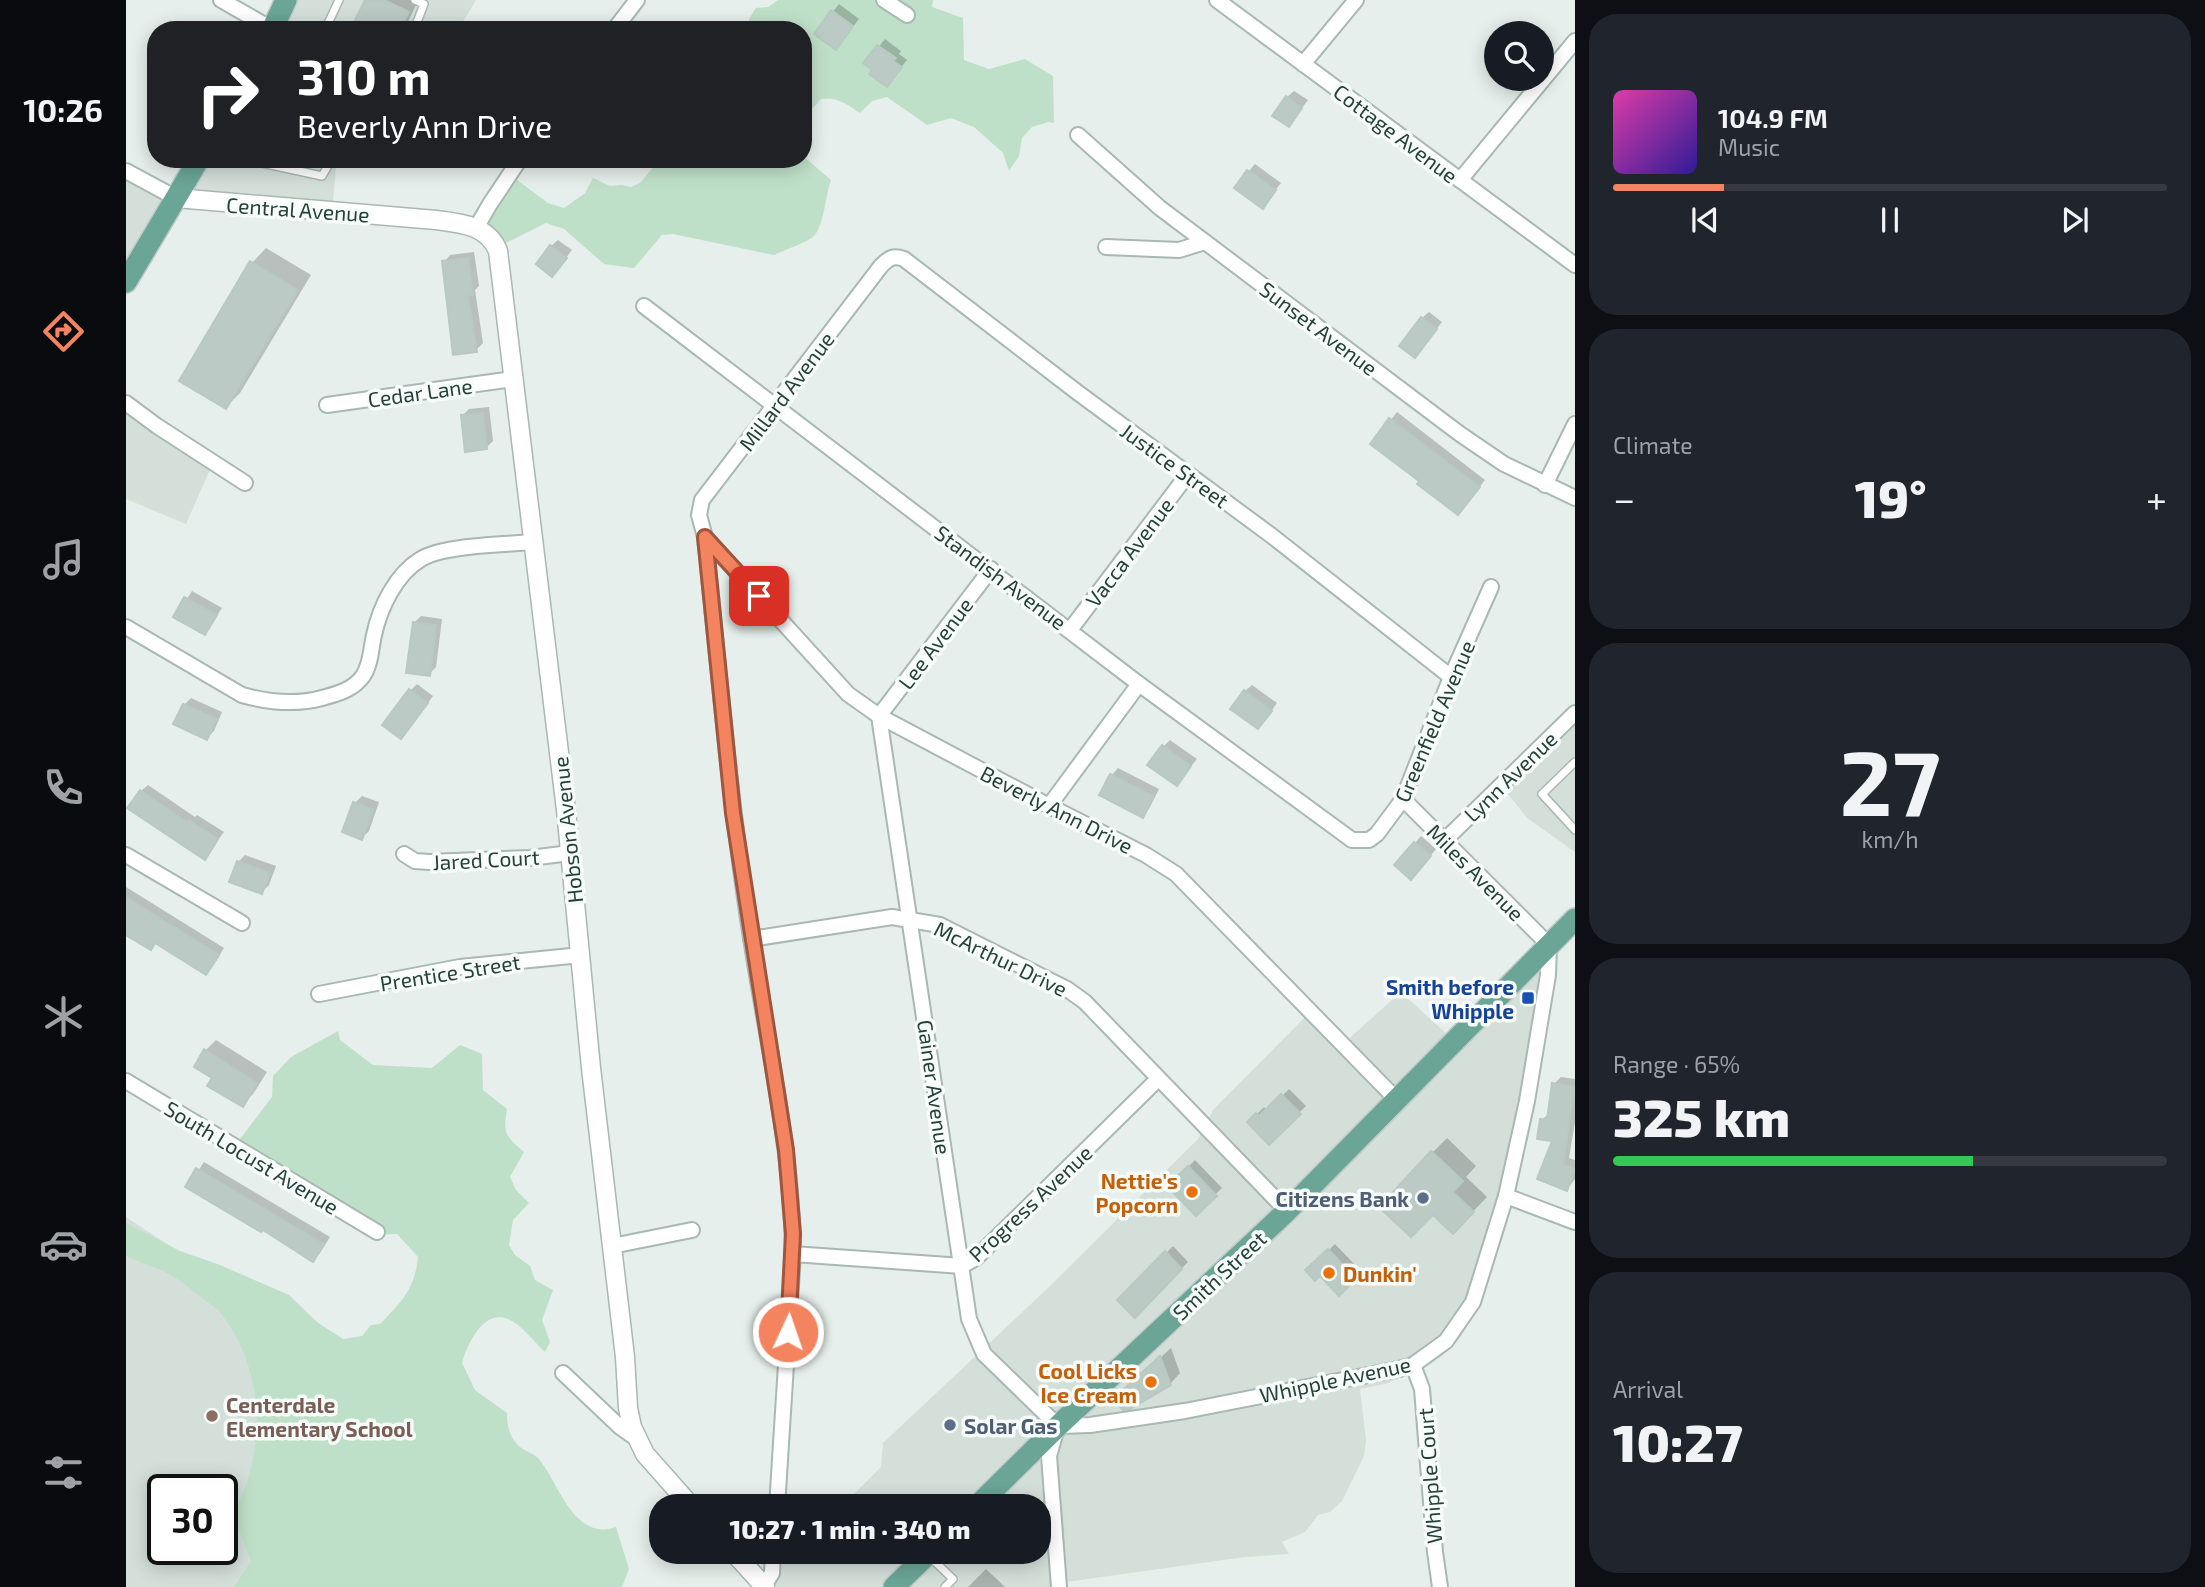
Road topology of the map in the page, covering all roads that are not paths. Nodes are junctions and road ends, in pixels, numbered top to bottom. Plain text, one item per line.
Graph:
1 (221, 0) edge
2 (286, 0) edge
3 (340, 0) edge
4 (415, 0) edge
5 (637, 0) edge
6 (884, 0) edge
7 (1217, 0) edge
8 (1356, 0) edge
9 (907, 15) dead end
10 (258, 21) edge
11 (276, 21) edge
12 (330, 21) edge
13 (417, 21) edge
14 (621, 21) edge
15 (1575, 41) edge
16 (1303, 64) junction
17 (1078, 135) dead end
18 (194, 168) edge
19 (285, 168) edge
20 (327, 168) edge
21 (514, 168) edge
22 (126, 171) edge
23 (1460, 180) junction
24 (176, 198) junction
25 (476, 228) junction
26 (1205, 242) junction
27 (1106, 247) dead end
28 (896, 257) joint
29 (1575, 265) edge
30 (126, 282) edge
31 (644, 306) dead end
32 (513, 379) junction
33 (126, 403) edge
34 (327, 405) dead end
35 (774, 407) junction
36 (1575, 424) edge
37 (1188, 474) junction
38 (245, 483) dead end
39 (1545, 485) junction
40 (1575, 498) edge
41 (705, 537) junction
42 (532, 542) junction
43 (991, 569) junction
44 (1491, 587) dead end
45 (126, 627) edge
46 (1070, 630) junction
47 (1451, 677) junction
48 (1139, 684) junction
49 (1575, 713) edge
50 (879, 716) junction
51 (1575, 762) edge
52 (1403, 799) junction
53 (1049, 806) junction
54 (1575, 830) edge
55 (1445, 840) junction
56 (1361, 841) joint
57 (570, 853) junction
58 (404, 854) dead end
59 (126, 855) edge
60 (910, 919) junction
61 (1575, 919) edge
62 (242, 923) dead end
63 (751, 939) junction
64 (1549, 945) junction
65 (581, 955) junction
66 (319, 993) dead end
67 (1158, 1079) junction
68 (126, 1082) edge
69 (1396, 1099) junction
70 (1506, 1196) junction
71 (1287, 1210) junction
72 (1575, 1222) edge
73 (692, 1230) dead end
74 (377, 1233) dead end
75 (612, 1245) junction
76 (793, 1254) junction
77 (962, 1266) junction
78 (1413, 1365) junction
79 (563, 1373) dead end
80 (1058, 1426) junction
81 (639, 1440) junction
82 (680, 1494) edge
83 (778, 1494) edge
84 (989, 1494) edge
85 (744, 1564) edge
86 (772, 1564) edge
87 (917, 1564) edge
88 (938, 1564) edge
89 (765, 1587) edge
90 (894, 1587) edge
91 (945, 1587) edge
92 (1059, 1587) edge
93 (1440, 1587) edge

1 - 10 street
2 - 11 main road
3 - 12 lane
4 - 13 lane
5 - 14 street
6 - 9 street
7 - 16 street, Cottage Avenue
8 - 16 street
15 - 23 street
16 - 23 street, Cottage Avenue
17 - 26 street, Sunset Avenue
18 - 24 main road
19 - 20 lane
21 - 25 street
22 - 24 street, Central Avenue
23 - 29 street, Cottage Avenue
24 - 25 street, Central Avenue
24 - 30 main road
25 - 32 street, Hobson Avenue
26 - 27 street
26 - 39 street, Sunset Avenue
28 - 35 street, Millard Avenue
28 - 37 street, Justice Street
31 - 35 street, Standish Avenue
32 - 34 street, Cedar Lane
32 - 42 street, Hobson Avenue
33 - 38 street
35 - 41 street, Millard Avenue
35 - 43 street, Standish Avenue
36 - 39 street
37 - 46 street, Vacca Avenue
37 - 47 street, Justice Street
39 - 40 street, Sunset Avenue
41 - 50 street, Beverly Ann Drive
41 - 63 street, Millard Avenue
42 - 45 street
42 - 57 street, Hobson Avenue
43 - 46 street, Standish Avenue
43 - 50 street, Lee Avenue
44 - 47 street, Greenfield Avenue
46 - 48 street, Standish Avenue
47 - 52 street, Greenfield Avenue
48 - 53 street
48 - 56 street, Standish Avenue
49 - 55 street, Lynn Avenue
50 - 53 street, Beverly Ann Drive
50 - 60 street, Gainer Avenue
51 - 54 lane
52 - 55 street, Miles Avenue
52 - 56 street, Greenfield Avenue
53 - 69 street, Beverly Ann Drive
55 - 64 street, Miles Avenue
57 - 58 street, Jared Court
57 - 65 street, Hobson Avenue
59 - 62 street
60 - 63 street, McArthur Drive
60 - 67 street, McArthur Drive
60 - 77 street, Gainer Avenue
61 - 64 main road, Smith Street
63 - 76 street, Millard Avenue
64 - 69 main road, Smith Street
64 - 70 street, Whipple Avenue
65 - 66 street, Prentice Street
65 - 75 street, Hobson Avenue
67 - 71 street, McArthur Drive
67 - 77 street, Progress Avenue
68 - 74 street, South Locust Avenue
69 - 71 main road, Smith Street
70 - 72 street
70 - 78 street, Whipple Avenue
71 - 80 main road, Smith Street
73 - 75 street
75 - 81 street, Hobson Avenue
76 - 77 street, Progress Avenue
76 - 83 street, Millard Avenue
77 - 80 street, Gainer Avenue
78 - 80 street, Whipple Avenue
78 - 93 street, Whipple Court
79 - 81 street
80 - 84 main road, Smith Street
80 - 92 street
81 - 82 street, Hobson Avenue
85 - 89 street
86 - 89 street
87 - 90 main road
88 - 91 lane

